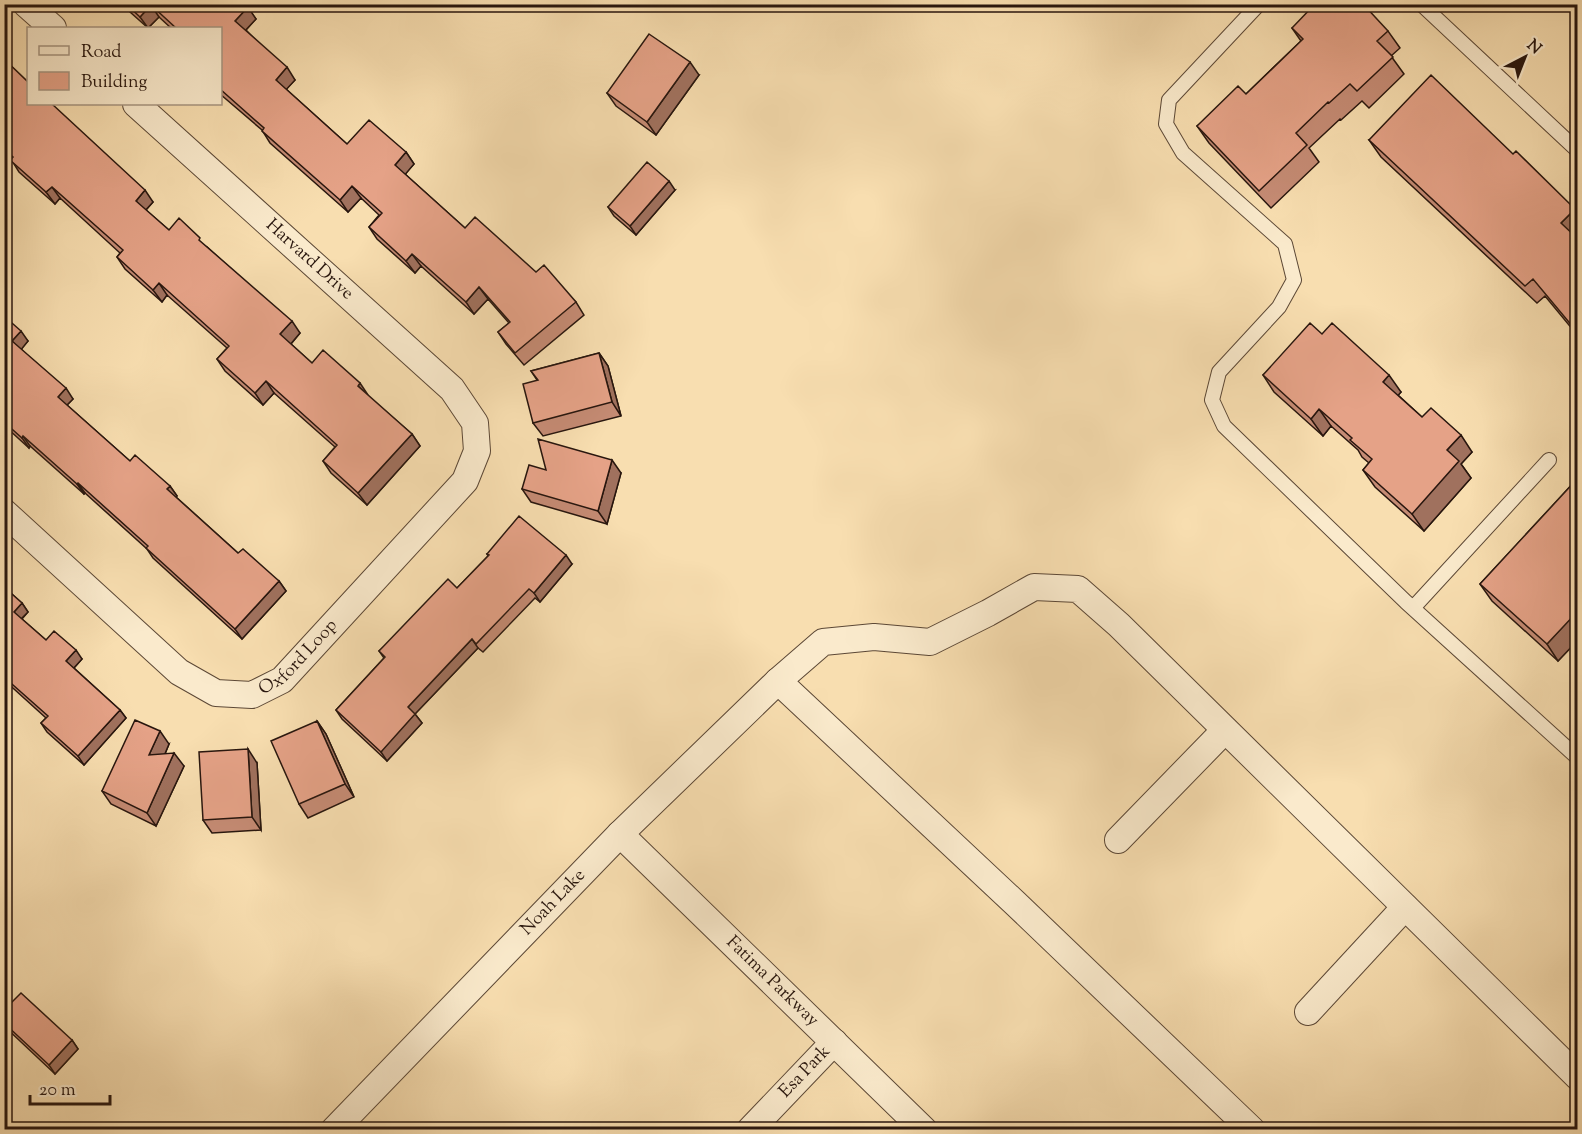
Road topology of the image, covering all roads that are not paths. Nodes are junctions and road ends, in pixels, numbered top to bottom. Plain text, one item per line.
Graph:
1 (26, 4) edge
2 (1259, 4) edge
3 (1421, 4) edge
4 (52, 27) edge
5 (137, 105) edge
6 (1578, 151) edge
7 (475, 423) joint
8 (1549, 460) dead end
9 (4, 512) edge
10 (1413, 608) junction
11 (778, 681) junction
12 (1225, 730) junction
13 (1578, 758) edge
14 (620, 834) junction
15 (1118, 840) dead end
16 (1405, 907) junction
17 (1308, 1012) dead end
18 (834, 1042) junction
19 (1578, 1077) edge
20 (334, 1130) edge
21 (750, 1130) edge
22 (924, 1130) edge
23 (1252, 1130) edge

1 - 4 street
2 - 10 lane
3 - 6 lane
5 - 7 street, Harvard Drive
7 - 9 street, Oxford Loop
8 - 10 lane
10 - 13 lane
11 - 12 street, Noah Lake
11 - 14 street, Noah Lake
11 - 23 street
12 - 15 street
12 - 16 street, Noah Lake
14 - 18 street, Fatima Parkway
14 - 20 street, Noah Lake
16 - 17 street
16 - 19 street, Noah Lake
18 - 21 street, Esa Park
18 - 22 street, Fatima Parkway

